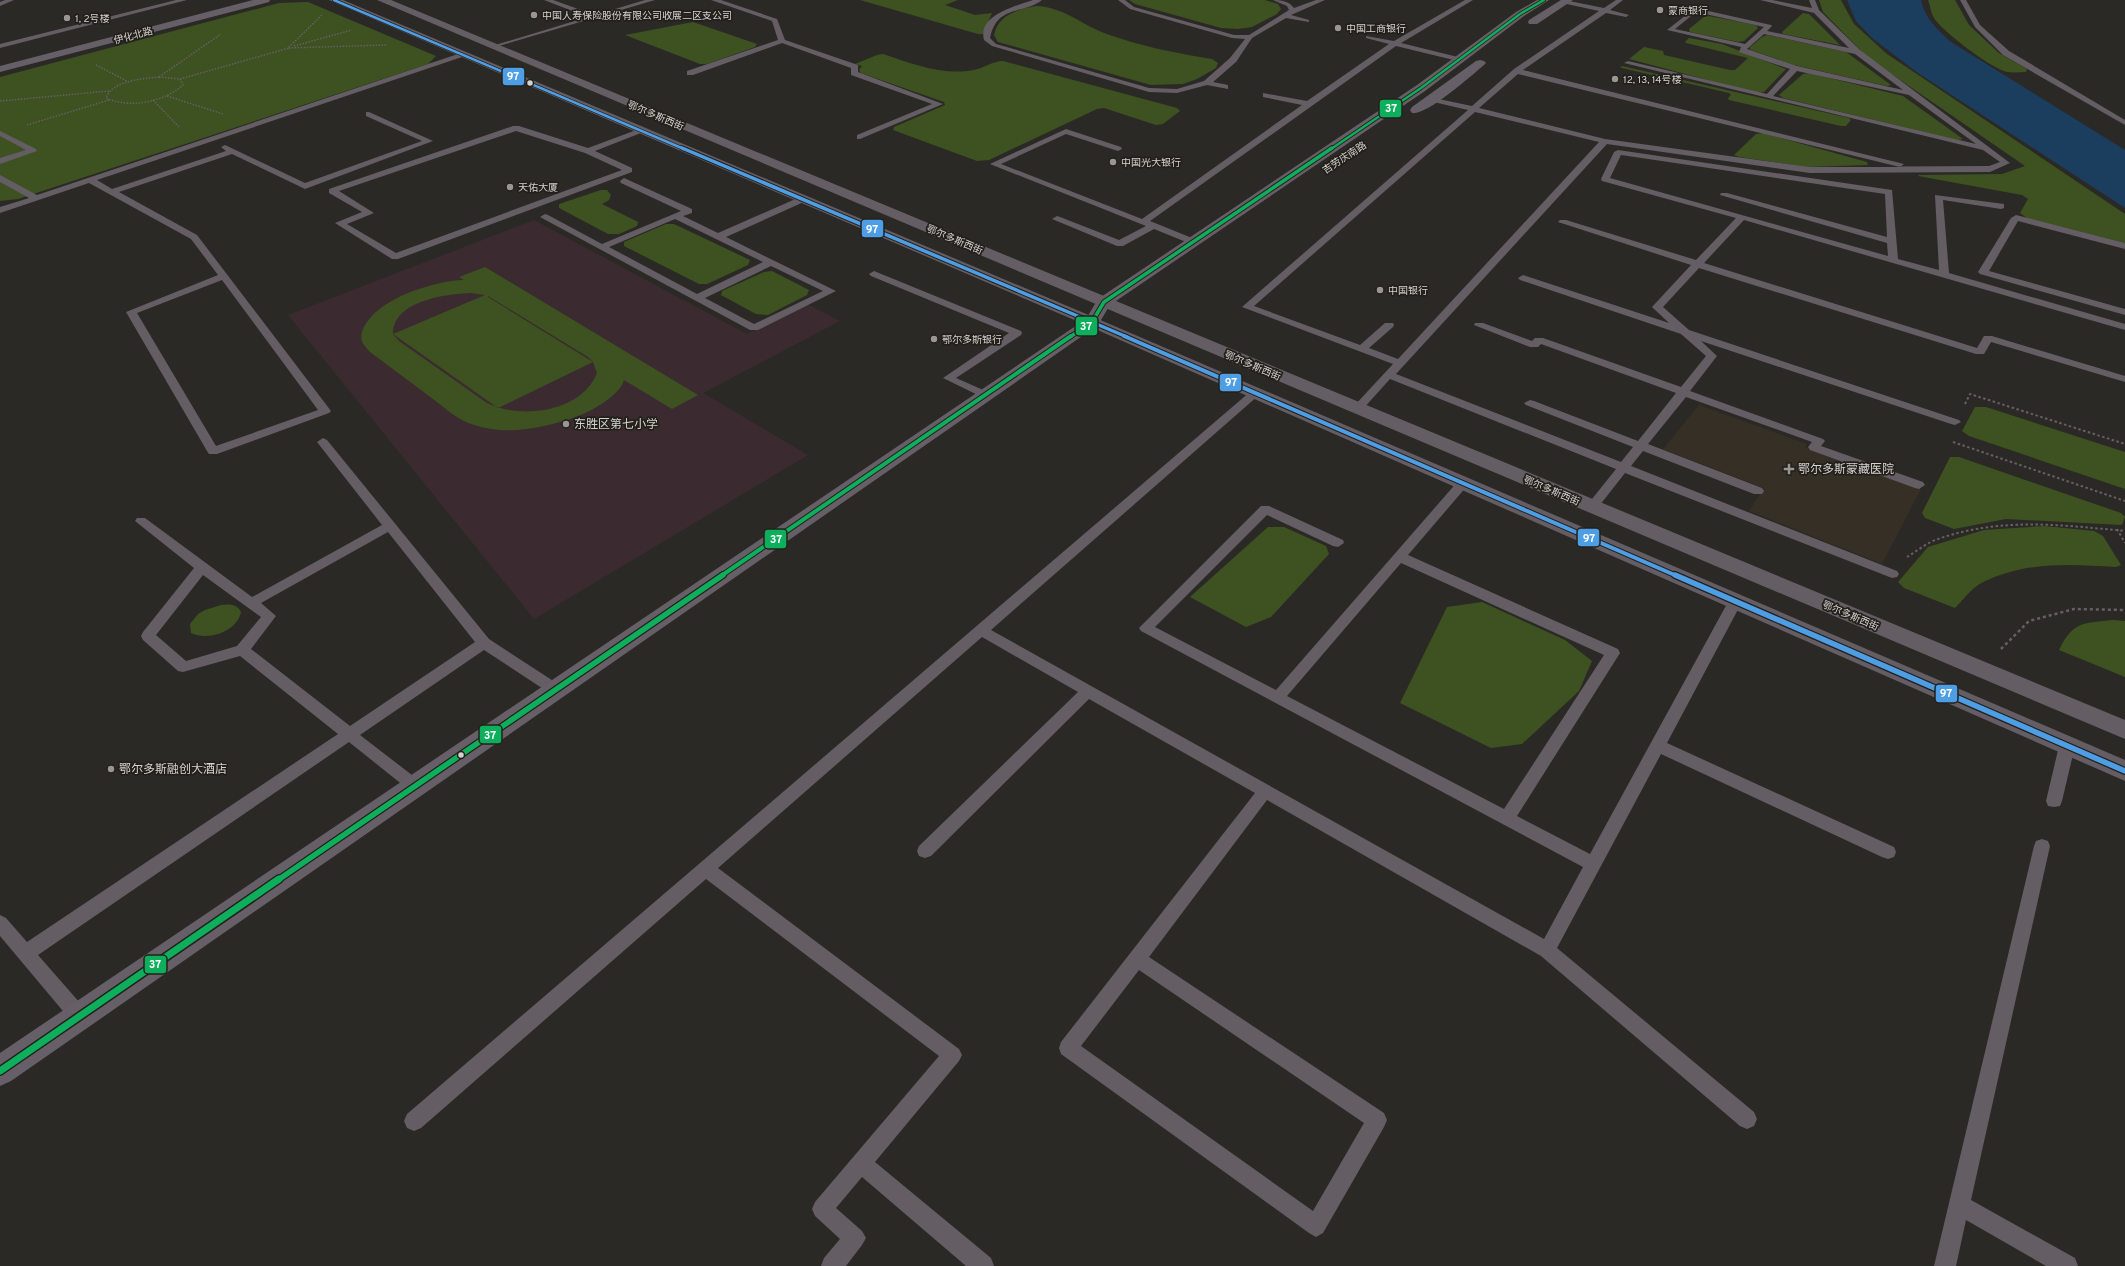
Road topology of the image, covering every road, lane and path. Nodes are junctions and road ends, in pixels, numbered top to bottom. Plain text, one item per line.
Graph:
1 (11, 0) edge
2 (184, 0) edge
3 (233, 0) edge
4 (265, 0) edge
5 (382, 0) edge
6 (547, 0) edge
7 (652, 0) edge
8 (714, 0) edge
9 (1039, 0) edge
10 (1121, 0) edge
11 (1276, 0) edge
12 (1322, 0) edge
13 (1470, 0) edge
14 (1544, 0) edge
15 (1620, 0) edge
16 (1763, 0) edge
17 (1812, 0) edge
18 (1963, 0) edge
19 (336, 1) edge
20 (1566, 1) edge
21 (0, 4) edge
22 (1816, 10) junction
23 (1293, 11) junction
24 (1605, 11) junction
25 (1626, 15) dead end
26 (1286, 16) junction
27 (594, 17) junction
28 (383, 21) junction
29 (1307, 21) dead end
30 (1525, 28) dead end
31 (224, 32) dead end
32 (1762, 32) junction
33 (1250, 37) junction
34 (1368, 37) dead end
35 (782, 41) junction
36 (1395, 44) junction
37 (389, 45) dead end
38 (0, 46) edge
39 (1745, 46) junction
40 (494, 47) junction
41 (288, 48) junction
42 (1857, 52) junction
43 (464, 55) junction
44 (1488, 57) dead end
45 (0, 60) edge
46 (1459, 60) junction
47 (1628, 63) dead end
48 (1795, 68) junction
49 (0, 69) edge
50 (1517, 71) junction
51 (690, 73) dead end
52 (158, 77) junction
53 (180, 79) junction
54 (1207, 83) junction
55 (1225, 87) dead end
56 (110, 91) junction
57 (1912, 94) junction
58 (166, 96) junction
59 (1266, 96) dead end
60 (1768, 97) junction
61 (1432, 99) junction
62 (110, 100) junction
63 (153, 100) junction
64 (0, 101) edge
65 (1308, 104) junction
66 (1474, 110) junction
67 (369, 114) dead end
68 (1406, 116) dead end
69 (2125, 123) edge
70 (256, 124) junction
71 (22, 126) dead end
72 (642, 131) junction
73 (0, 133) edge
74 (860, 137) dead end
75 (210, 140) junction
76 (1604, 141) junction
77 (195, 145) junction
78 (1118, 149) dead end
79 (1987, 149) junction
80 (233, 151) junction
81 (588, 151) junction
82 (0, 161) edge
83 (1920, 169) junction
84 (0, 178) edge
85 (90, 180) junction
86 (624, 181) dead end
87 (1300, 185) dead end
88 (112, 192) junction
89 (1724, 194) dead end
90 (36, 198) junction
91 (803, 199) junction
92 (2001, 206) dead end
93 (0, 210) edge
94 (675, 216) junction
95 (545, 217) dead end
96 (1742, 217) junction
97 (1057, 220) dead end
98 (1143, 222) junction
99 (1563, 222) dead end
100 (1153, 226) junction
101 (718, 237) junction
102 (1892, 241) junction
103 (1194, 242) junction
104 (2125, 246) edge
105 (602, 247) junction
106 (1893, 260) junction
107 (771, 262) junction
108 (1698, 264) junction
109 (874, 274) dead end
110 (1944, 275) junction
111 (224, 276) junction
112 (1523, 278) dead end
113 (697, 298) junction
114 (1110, 304) junction
115 (2125, 312) edge
116 (1092, 322) junction
117 (1388, 325) dead end
118 (1479, 325) dead end
119 (2125, 327) edge
120 (1685, 332) junction
121 (1362, 349) junction
122 (1400, 363) junction
123 (1389, 375) junction
124 (2125, 379) edge
125 (1255, 392) junction
126 (1684, 392) junction
127 (986, 395) junction
128 (1530, 403) dead end
129 (1358, 408) junction
130 (1955, 422) junction
131 (323, 442) dead end
132 (2125, 444) edge
133 (1641, 446) junction
134 (1623, 468) junction
135 (1463, 484) junction
136 (1920, 485) dead end
137 (1758, 491) dead end
138 (2125, 501) edge
139 (1592, 507) junction
140 (141, 522) dead end
141 (390, 526) junction
142 (2117, 529) junction
143 (2125, 531) edge
144 (1338, 543) dead end
145 (2125, 543) edge
146 (1400, 557) junction
147 (202, 567) junction
148 (1892, 574) joint
149 (1735, 602) junction
150 (251, 603) junction
151 (2125, 610) edge
152 (982, 631) junction
153 (484, 643) junction
154 (242, 650) junction
155 (1992, 674) junction
156 (556, 690) junction
157 (1088, 691) junction
158 (1278, 696) junction
159 (2125, 730) edge
160 (350, 734) junction
161 (1657, 745) junction
162 (2067, 746) junction
163 (2125, 771) edge
164 (415, 786) junction
165 (1265, 791) junction
166 (2054, 801) dead end
167 (1508, 818) junction
168 (2042, 846) dead end
169 (925, 851) dead end
170 (1888, 852) dead end
171 (1593, 864) junction
172 (706, 869) junction
173 (0, 923) edge
174 (1547, 950) junction
175 (26, 953) junction
176 (1136, 958) junction
177 (80, 1017) junction
178 (0, 1071) edge
179 (1747, 1119) dead end
180 (414, 1122) dead end
181 (862, 1163) junction
182 (1960, 1205) junction
183 (832, 1266) edge
184 (983, 1266) edge
185 (1945, 1266) edge
186 (2067, 1266) edge

1 - 21 lane
2 - 38 lane
3 - 45 main road, 伊化北路
4 - 49 main road, 伊化北路
5 - 40 main road, 鄂尔多斯西街
6 - 27 lane
7 - 27 lane
8 - 35 lane
9 - 54 lane
10 - 33 lane
11 - 23 lane
12 - 23 lane
13 - 36 lane
14 - 46 main road, 吉劳庆南路
15 - 24 lane
16 - 22 lane
17 - 22 lane
18 - 69 lane
19 - 28 main road, 鄂尔多斯西街
19 - 41 path
20 - 24 lane
20 - 30 main road
22 - 42 lane
23 - 26 lane
24 - 25 lane
24 - 50 lane
26 - 29 lane
26 - 33 lane
27 - 40 lane
28 - 41 path
28 - 43 main road, 鄂尔多斯西街
31 - 52 path
32 - 39 lane
32 - 39 lane
32 - 42 lane
33 - 54 lane
34 - 36 lane
35 - 51 lane
35 - 74 lane
36 - 46 lane
36 - 65 lane
37 - 41 path
39 - 48 lane
40 - 114 main road, 鄂尔多斯西街
41 - 53 path
42 - 57 lane
43 - 70 lane
43 - 72 main road, 鄂尔多斯西街
44 - 61 main road
46 - 103 main road, 吉劳庆南路
47 - 60 lane
48 - 57 lane
48 - 60 lane
50 - 66 lane
50 - 83 lane
52 - 53 path
52 - 56 path
53 - 58 path
54 - 55 lane
56 - 62 path
56 - 64 path
57 - 79 lane
58 - 63 path
58 - 70 path
59 - 65 lane
60 - 79 lane
61 - 66 lane
61 - 68 main road
62 - 63 path
62 - 71 path
63 - 77 path
65 - 98 lane
66 - 76 lane
66 - 121 lane
67 - 80 lane
70 - 75 lane
72 - 81 lane
72 - 91 main road, 鄂尔多斯西街
73 - 82 lane
75 - 77 lane
75 - 80 lane
76 - 83 lane
76 - 122 lane
77 - 85 lane
78 - 98 lane
79 - 83 lane
80 - 88 lane
81 - 81 lane
84 - 90 lane
85 - 88 lane
85 - 90 lane
86 - 94 lane
87 - 114 main road
88 - 111 lane
89 - 102 lane
90 - 93 lane
91 - 101 lane
91 - 116 main road, 鄂尔多斯西街
92 - 110 lane
94 - 101 lane
94 - 105 lane
95 - 105 lane
96 - 102 lane
96 - 106 lane
96 - 108 lane
97 - 100 lane
98 - 100 lane
99 - 108 lane
100 - 103 lane
101 - 107 lane
102 - 106 lane
103 - 114 main road, 吉劳庆南路
104 - 115 lane
105 - 113 lane
106 - 110 lane
107 - 113 lane
107 - 113 lane
108 - 120 lane
108 - 124 lane
109 - 127 lane
110 - 119 lane
111 - 111 lane
112 - 120 lane
114 - 116 main road
114 - 129 main road, 鄂尔多斯西街
116 - 125 main road, 鄂尔多斯西街
116 - 127 main road
117 - 121 lane
118 - 126 lane
120 - 126 lane
120 - 130 lane
121 - 122 lane
122 - 123 lane
123 - 129 lane
123 - 134 lane
125 - 135 main road, 鄂尔多斯西街
125 - 152 lane
126 - 133 lane
126 - 136 lane
127 - 156 main road
128 - 133 lane
129 - 139 main road, 鄂尔多斯西街
130 - 132 path
130 - 138 path
131 - 141 lane
133 - 134 lane
133 - 137 lane
134 - 139 lane
134 - 148 lane
135 - 146 lane
135 - 149 main road, 鄂尔多斯西街
139 - 155 main road, 鄂尔多斯西街
140 - 147 lane
141 - 150 lane
141 - 153 lane
142 - 143 path
142 - 145 path
142 - 148 path
144 - 158 lane
146 - 158 lane
146 - 167 lane
147 - 150 lane
147 - 154 lane
149 - 161 lane
149 - 162 main road, 鄂尔多斯西街
150 - 154 lane
151 - 155 path
152 - 157 lane
152 - 172 lane
153 - 156 lane
153 - 160 lane
154 - 160 lane
155 - 159 main road, 鄂尔多斯西街
156 - 164 main road
157 - 165 lane
157 - 169 lane
158 - 167 lane
160 - 164 lane
160 - 175 lane
161 - 170 lane
161 - 171 lane
162 - 163 main road, 鄂尔多斯西街
162 - 166 lane
164 - 177 main road
165 - 174 lane
165 - 176 lane
167 - 171 lane
168 - 182 lane
171 - 174 lane
172 - 180 lane
172 - 181 lane
173 - 175 lane
174 - 179 lane
175 - 177 lane
176 - 176 lane
177 - 178 main road
181 - 183 lane
181 - 184 lane
182 - 185 lane
182 - 186 lane

